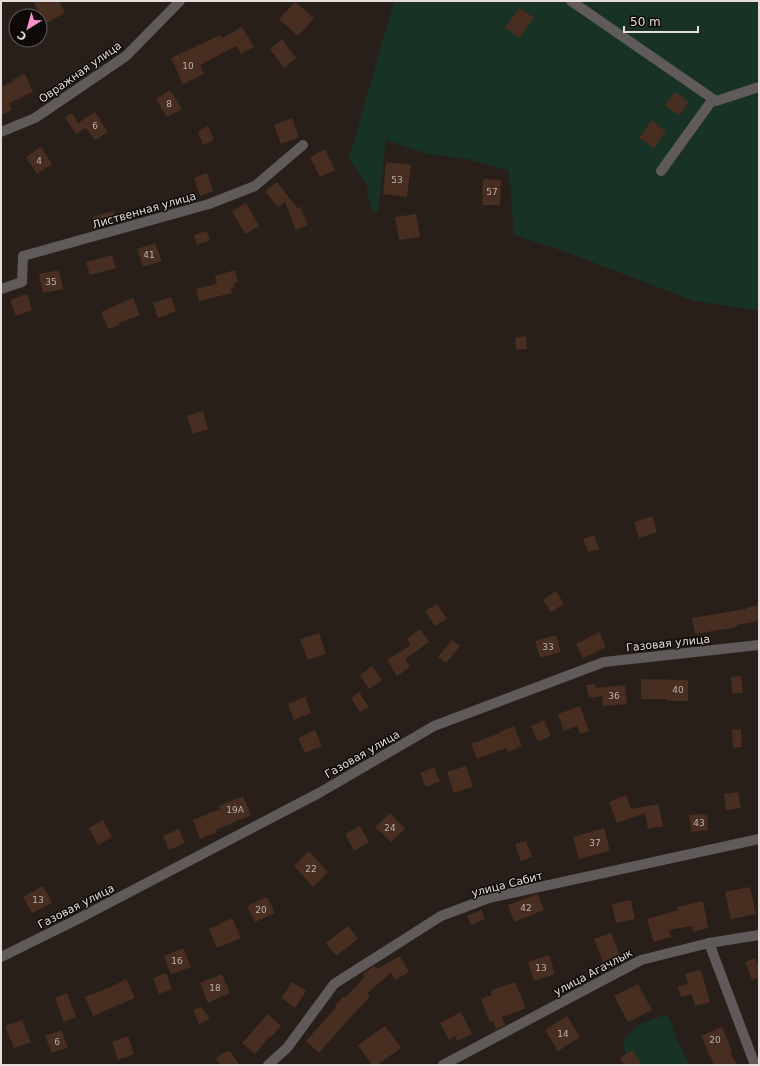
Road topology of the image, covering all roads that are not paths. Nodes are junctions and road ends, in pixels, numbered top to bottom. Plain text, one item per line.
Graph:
1 (180, 1) edge
2 (571, 1) edge
3 (759, 87) edge
4 (713, 99) junction
5 (1, 132) edge
6 (303, 145) dead end
7 (661, 171) dead end
8 (1, 289) edge
9 (759, 645) edge
10 (759, 839) edge
11 (759, 935) edge
12 (709, 943) junction
13 (1, 957) edge
14 (268, 1065) edge
15 (443, 1065) edge
16 (755, 1065) edge

1 - 5 street, Овражная улица
2 - 4 street
3 - 4 street
4 - 7 street
6 - 8 street, Лиственная улица
9 - 13 street, Газовая улица
10 - 14 street, улица Сабит
11 - 12 street, улица Агачлык
12 - 15 street, улица Агачлык
12 - 16 street

